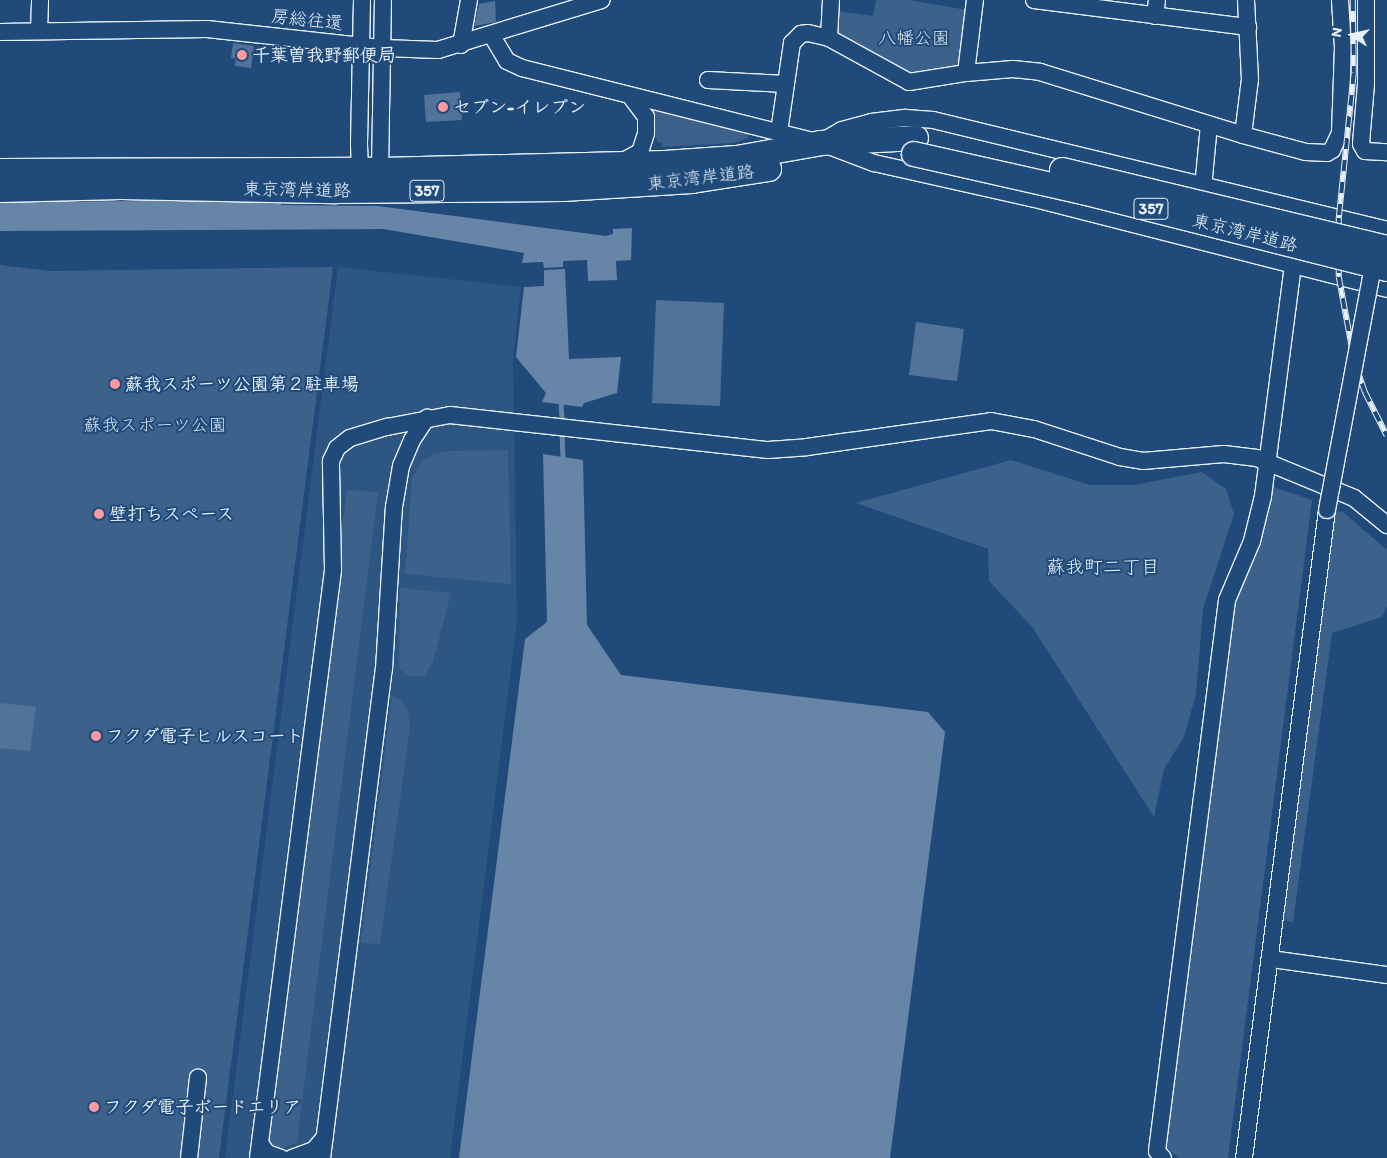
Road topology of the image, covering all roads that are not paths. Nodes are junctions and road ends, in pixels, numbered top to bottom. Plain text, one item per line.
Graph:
1 (40, 0) edge
2 (362, 0) edge
3 (383, 0) edge
4 (469, 0) edge
5 (831, 0) edge
6 (975, 0) edge
7 (1034, 0) edge
8 (1246, 0) edge
9 (1340, 0) edge
10 (1366, 0) edge
11 (595, 1) edge
12 (1156, 8) edge
13 (1248, 27) junction
14 (39, 31) junction
15 (0, 32) edge
16 (492, 36) junction
17 (828, 38) junction
18 (361, 45) junction
19 (461, 45) junction
20 (382, 48) junction
21 (966, 73) junction
22 (708, 80) dead end
23 (786, 84) junction
24 (631, 97) junction
25 (1209, 125) junction
26 (779, 132) junction
27 (1243, 135) junction
28 (822, 142) junction
29 (1387, 152) edge
30 (851, 154) junction
31 (917, 155) junction
32 (616, 164) junction
33 (0, 171) edge
34 (369, 177) junction
35 (1203, 188) junction
36 (0, 190) edge
37 (1348, 220) junction
38 (1382, 252) edge
39 (1294, 266) junction
40 (1345, 278) junction
41 (1387, 289) edge
42 (426, 418) junction
43 (1267, 461) junction
44 (1387, 525) edge
45 (1271, 959) junction
46 (1387, 975) edge
47 (198, 1078) dead end
48 (325, 1137) junction
49 (259, 1151) edge
50 (189, 1158) edge
51 (281, 1158) edge
52 (292, 1158) edge
53 (322, 1158) edge
54 (1163, 1158) edge
55 (1244, 1158) edge

1 - 14 street
2 - 18 street
3 - 20 street
4 - 19 street
5 - 17 street
6 - 21 street
7 - 12 street
8 - 13 street
9 - 27 street
10 - 29 street
11 - 16 street, 房総往還
12 - 13 street
13 - 27 street
14 - 15 street, 房総往還
14 - 18 street, 房総往還
16 - 19 street, 房総往還
16 - 24 street
17 - 21 street
17 - 23 street
18 - 20 street, 房総往還
18 - 34 street
19 - 20 street, 房総往還
20 - 34 street
21 - 25 street
22 - 23 street
23 - 26 street
24 - 26 street
24 - 32 street
25 - 27 street
25 - 35 street
26 - 28 street
28 - 30 street
28 - 31 highway, 東京湾岸道路 / 357
28 - 32 highway, 東京湾岸道路 / 357
28 - 35 street
30 - 31 highway, 東京湾岸道路 / 357
30 - 34 highway, 東京湾岸道路 / 357
31 - 38 highway, 東京湾岸道路 / 357, bridge
31 - 39 street
32 - 34 highway, 東京湾岸道路 / 357
33 - 34 highway, 東京湾岸道路 / 357
34 - 36 highway, 東京湾岸道路 / 357
35 - 37 street
37 - 38 street
37 - 40 street
38 - 45 street, bridge
39 - 40 street
39 - 43 street
40 - 41 street
42 - 43 street
42 - 48 street
42 - 49 street
43 - 44 street
43 - 54 street
45 - 46 street
45 - 55 street
47 - 50 street
48 - 52 street
48 - 53 street
49 - 51 street

